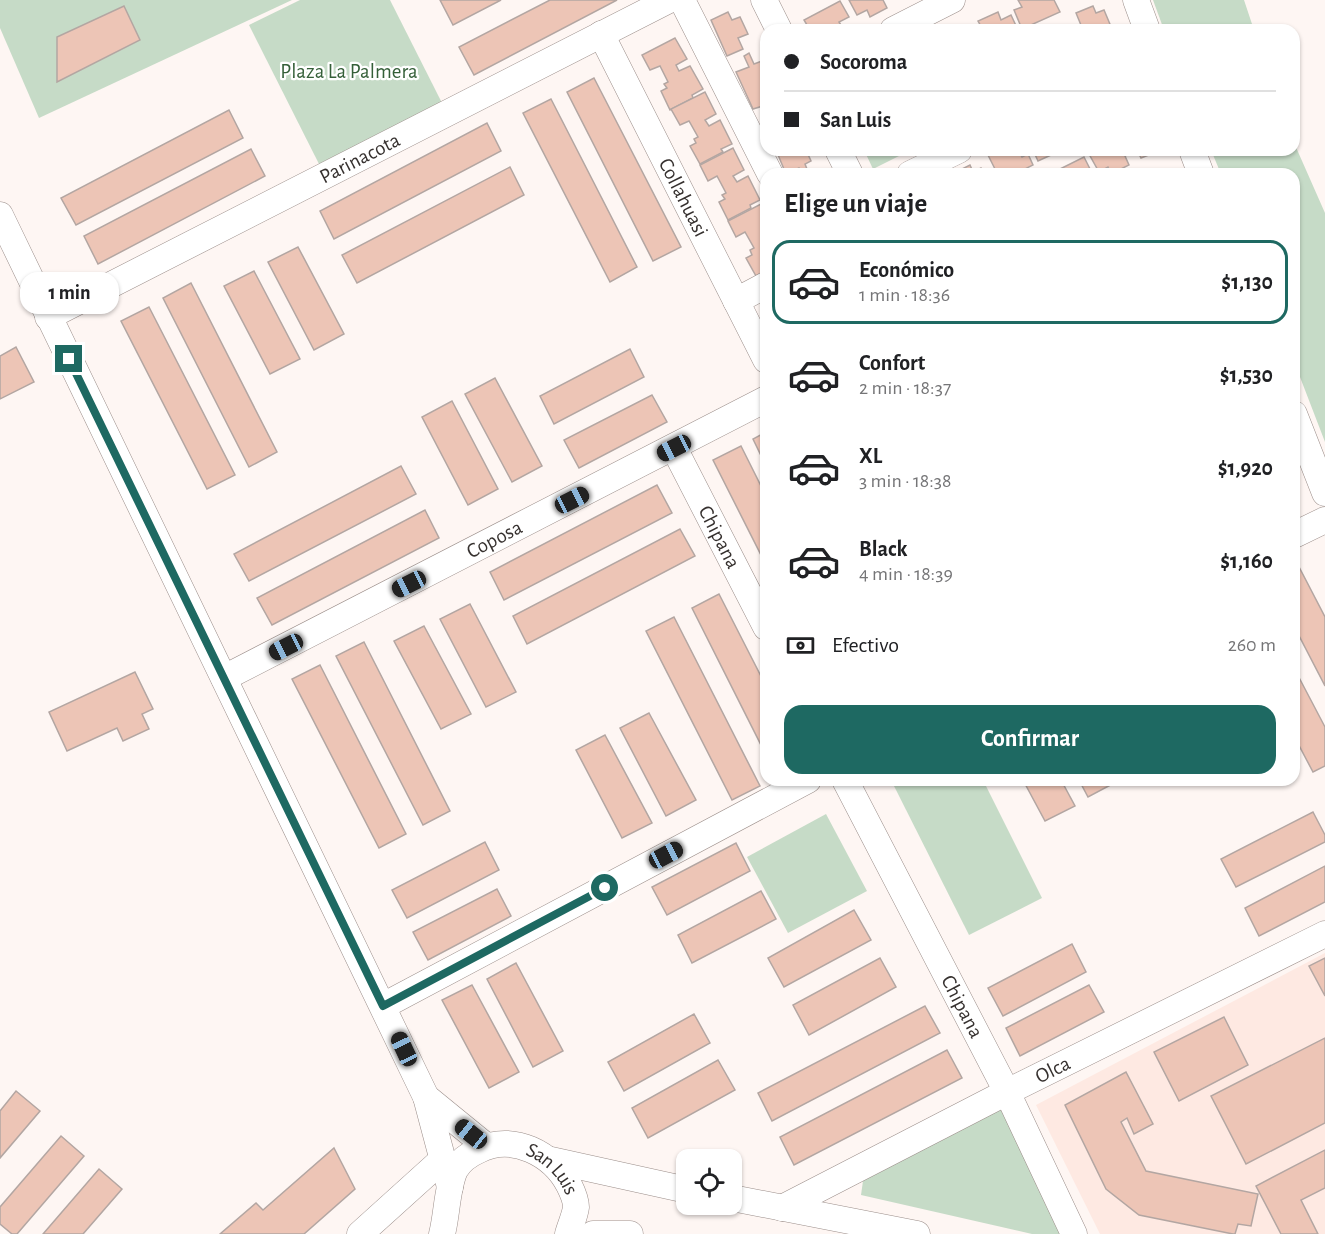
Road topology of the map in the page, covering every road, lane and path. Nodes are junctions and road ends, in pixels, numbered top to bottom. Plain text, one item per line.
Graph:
1 (669, 0) edge
2 (682, 0) edge
3 (764, 0) edge
4 (952, 0) edge
5 (1136, 0) edge
6 (776, 24) edge
7 (905, 24) edge
8 (1145, 24) edge
9 (601, 34) junction
10 (760, 154) edge
11 (947, 156) edge
12 (922, 168) edge
13 (0, 215) edge
14 (760, 288) edge
15 (736, 301) junction
16 (48, 317) junction
17 (760, 348) edge
18 (760, 402) edge
19 (1300, 429) edge
20 (674, 448) junction
21 (1325, 493) edge
22 (1325, 520) edge
23 (1300, 532) edge
24 (760, 615) edge
25 (224, 678) junction
26 (797, 786) edge
27 (848, 786) edge
28 (1325, 934) edge
29 (383, 1006) junction
30 (1007, 1092) junction
31 (426, 1097) junction
32 (486, 1146) junction
33 (442, 1159) junction
34 (551, 1160) junction
35 (450, 1187) junction
36 (676, 1188) edge
37 (742, 1200) edge
38 (782, 1208) junction
39 (360, 1234) edge
40 (441, 1234) edge
41 (568, 1234) edge
42 (592, 1234) edge
43 (630, 1234) edge
44 (917, 1234) edge
45 (1074, 1234) edge

1 - 9 street, Parinacota
2 - 10 street
3 - 6 street
4 - 7 street
5 - 8 street
9 - 15 street, Collahuasi
9 - 16 street, Parinacota
11 - 12 street
13 - 16 street
14 - 15 street
15 - 17 street, Collahuasi
16 - 25 street
18 - 20 street, Coposa
19 - 21 street
20 - 24 street, Chipana
20 - 25 street, Coposa
22 - 23 street
25 - 29 street
26 - 29 street
27 - 30 street, Chipana
28 - 30 street, Olca
29 - 31 street
30 - 38 street, Olca
30 - 45 street, Chipana
31 - 32 street
31 - 33 street
32 - 34 street, San Luis
32 - 35 street
33 - 35 street
33 - 39 street
34 - 36 street
34 - 41 street, San Luis
35 - 40 street
37 - 38 street
38 - 44 street
42 - 43 street

